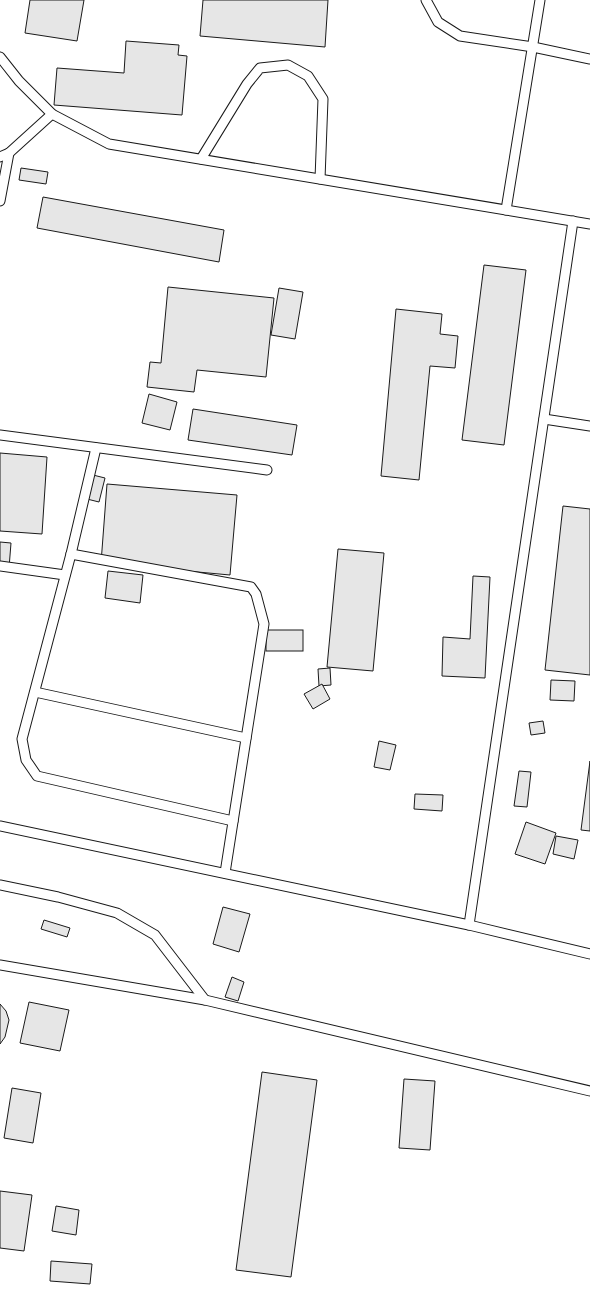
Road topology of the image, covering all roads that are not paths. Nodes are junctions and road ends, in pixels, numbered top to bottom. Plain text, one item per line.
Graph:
1 (426, 0) edge
2 (540, 0) edge
3 (533, 47) junction
4 (0, 57) edge
5 (590, 59) edge
6 (52, 114) junction
7 (10, 153) junction
8 (0, 156) edge
9 (201, 159) junction
10 (320, 179) junction
11 (0, 201) edge
12 (506, 210) junction
13 (573, 221) junction
14 (590, 224) edge
15 (544, 419) junction
16 (590, 426) edge
17 (0, 435) edge
18 (96, 448) junction
19 (267, 470) dead end
20 (71, 554) junction
21 (0, 566) edge
22 (65, 575) junction
23 (35, 692) junction
24 (246, 738) junction
25 (233, 821) junction
26 (0, 826) edge
27 (224, 873) junction
28 (0, 885) edge
29 (469, 924) junction
30 (590, 954) edge
31 (0, 965) edge
32 (205, 1000) junction
33 (590, 1091) edge

1 - 3 lane
2 - 3 lane
3 - 5 lane
3 - 12 lane
4 - 6 lane
6 - 7 lane
6 - 9 lane
7 - 8 lane
7 - 11 lane
9 - 10 lane
9 - 10 lane
10 - 12 lane
12 - 13 lane
13 - 14 lane
13 - 15 lane
15 - 16 lane
15 - 29 lane
17 - 18 lane
18 - 19 lane
18 - 20 lane
20 - 22 lane
20 - 24 lane
21 - 22 lane
22 - 23 lane
23 - 24 lane
23 - 25 lane
24 - 25 lane
25 - 27 lane
26 - 27 lane
27 - 29 lane
28 - 32 lane
29 - 30 lane
31 - 32 lane
32 - 33 lane

